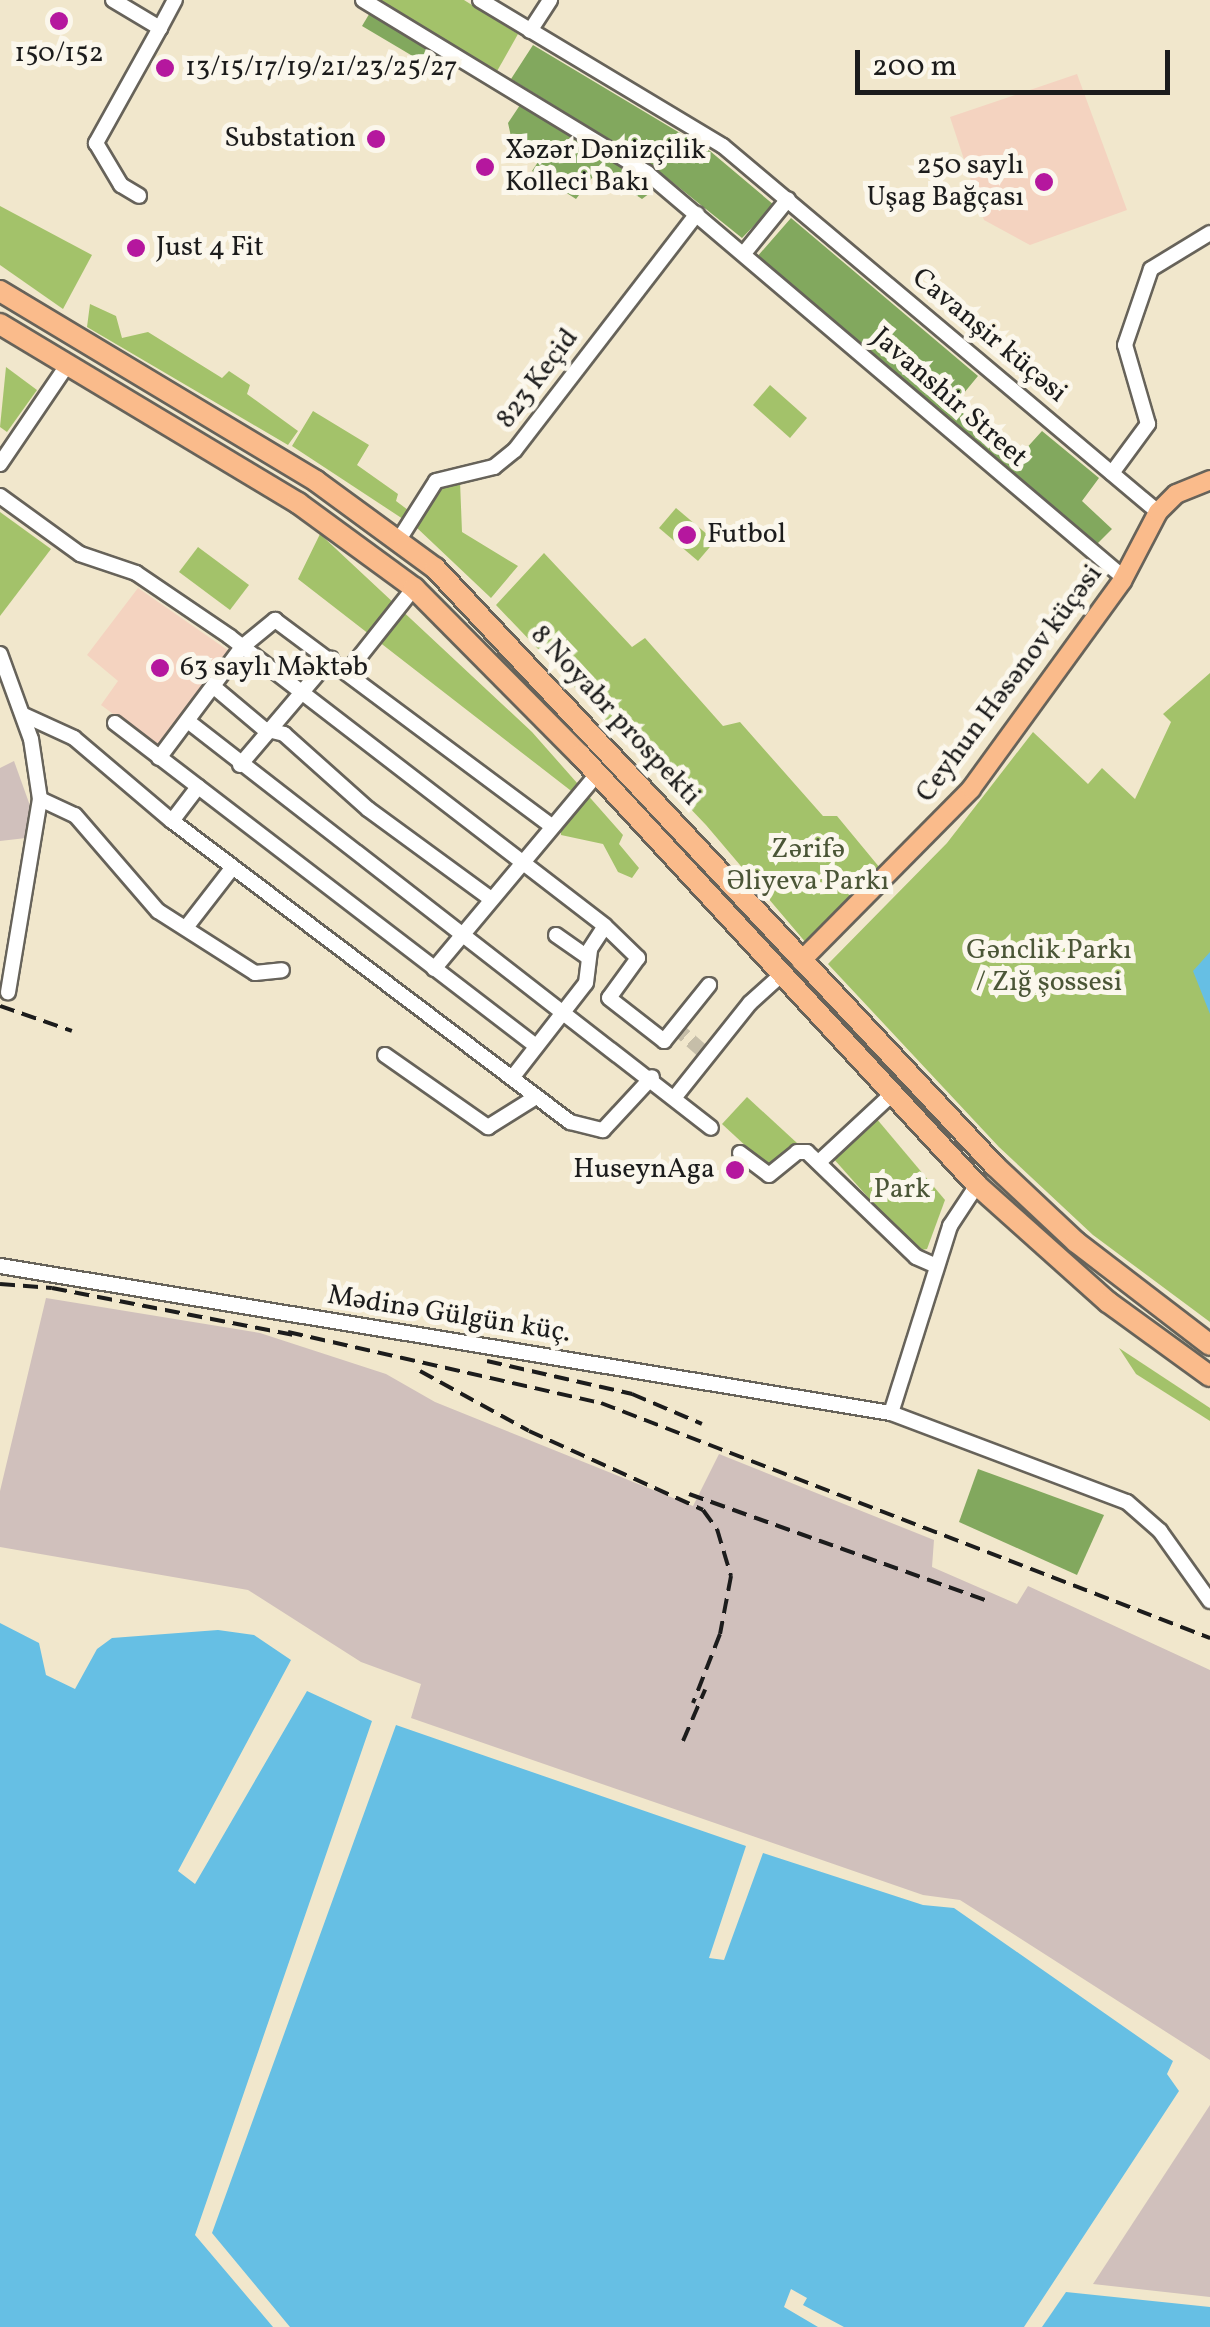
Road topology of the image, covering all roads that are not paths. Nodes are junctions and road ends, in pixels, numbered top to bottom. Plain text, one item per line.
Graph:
1 (113, 0) edge
2 (175, 0) edge
3 (364, 0) edge
4 (480, 0) edge
5 (550, 0) edge
6 (160, 28) junction
7 (530, 31) junction
8 (138, 196) dead end
9 (788, 198) junction
10 (697, 214) junction
11 (1210, 232) edge
12 (745, 252) junction
13 (0, 291) edge
14 (0, 324) edge
15 (68, 364) junction
16 (0, 464) edge
17 (1112, 473) junction
18 (1210, 480) edge
19 (0, 496) edge
20 (1158, 512) junction
21 (400, 538) junction
22 (1124, 578) junction
23 (414, 588) junction
24 (242, 647) junction
25 (0, 654) edge
26 (331, 658) junction
27 (348, 670) junction
28 (214, 687) junction
29 (300, 693) junction
30 (24, 715) junction
31 (188, 722) junction
32 (115, 723) dead end
33 (270, 730) junction
34 (160, 758) junction
35 (240, 766) junction
36 (597, 774) junction
37 (198, 788) junction
38 (40, 799) junction
39 (172, 821) junction
40 (550, 826) junction
41 (523, 860) junction
42 (234, 867) junction
43 (491, 899) junction
44 (188, 925) junction
45 (605, 926) junction
46 (462, 935) junction
47 (556, 935) dead end
48 (588, 957) junction
49 (801, 961) junction
50 (434, 969) junction
51 (282, 970) dead end
52 (779, 977) junction
53 (708, 985) dead end
54 (8, 992) dead end
55 (565, 1012) junction
56 (536, 1046) junction
57 (386, 1055) dead end
58 (652, 1077) junction
59 (512, 1078) junction
60 (890, 1096) junction
61 (536, 1097) junction
62 (675, 1097) junction
63 (712, 1128) dead end
64 (740, 1154) dead end
65 (820, 1162) junction
66 (976, 1185) junction
67 (0, 1266) edge
68 (936, 1266) junction
69 (1210, 1345) edge
70 (1210, 1376) edge
71 (891, 1413) junction
72 (1210, 1600) edge

1 - 6 street
2 - 6 street
3 - 10 street
4 - 7 street, Cavanşir küçəsi
5 - 7 street
6 - 8 street
7 - 9 street, Cavanşir küçəsi
9 - 12 street
9 - 17 street, Cavanşir küçəsi
10 - 12 street
10 - 21 street, 823 Keçid
11 - 17 street
12 - 22 street, Javanshir Street
13 - 21 highway, 8 Noyabr prospekti
14 - 15 highway, 8 Noyabr prospekti
15 - 16 street
15 - 23 highway, 8 Noyabr prospekti
17 - 20 street, Cavanşir küçəsi
18 - 20 main road, Ceyhun Həsənov küçəsi
19 - 24 street
20 - 22 main road, Ceyhun Həsənov küçəsi
21 - 49 highway, 8 Noyabr prospekti
22 - 49 main road, Ceyhun Həsənov küçəsi
23 - 27 street
23 - 36 highway, 8 Noyabr prospekti
24 - 26 street
24 - 28 street
24 - 29 street
25 - 30 street
26 - 27 street
26 - 29 street
27 - 40 street
28 - 31 street
28 - 33 street
29 - 33 street
29 - 41 street
30 - 38 street
30 - 39 street
31 - 34 street
31 - 35 street
32 - 34 street
33 - 35 street
33 - 43 street
34 - 37 street
35 - 46 street
36 - 40 street
36 - 52 highway, 8 Noyabr prospekti
37 - 39 street
37 - 50 street
38 - 44 street
38 - 54 street
39 - 42 street
40 - 41 street
41 - 43 street
41 - 45 street
42 - 44 street
42 - 59 street
43 - 46 street
44 - 51 street
45 - 48 street
45 - 53 street
46 - 50 street
46 - 55 street
47 - 48 street
48 - 55 street
49 - 52 highway
49 - 69 highway, 8 Noyabr prospekti
50 - 56 street
52 - 60 highway, 8 Noyabr prospekti
52 - 62 street
55 - 56 street
55 - 58 street
56 - 59 street
57 - 61 street
58 - 61 street
58 - 62 street
59 - 61 street
60 - 65 street
60 - 66 highway, 8 Noyabr prospekti
62 - 63 street
64 - 65 street
65 - 68 street
66 - 68 street
66 - 70 highway, 8 Noyabr prospekti
67 - 71 street, Mədinə Gülgün küç.
68 - 71 street
71 - 72 street, Mədinə Gülgün küç.

